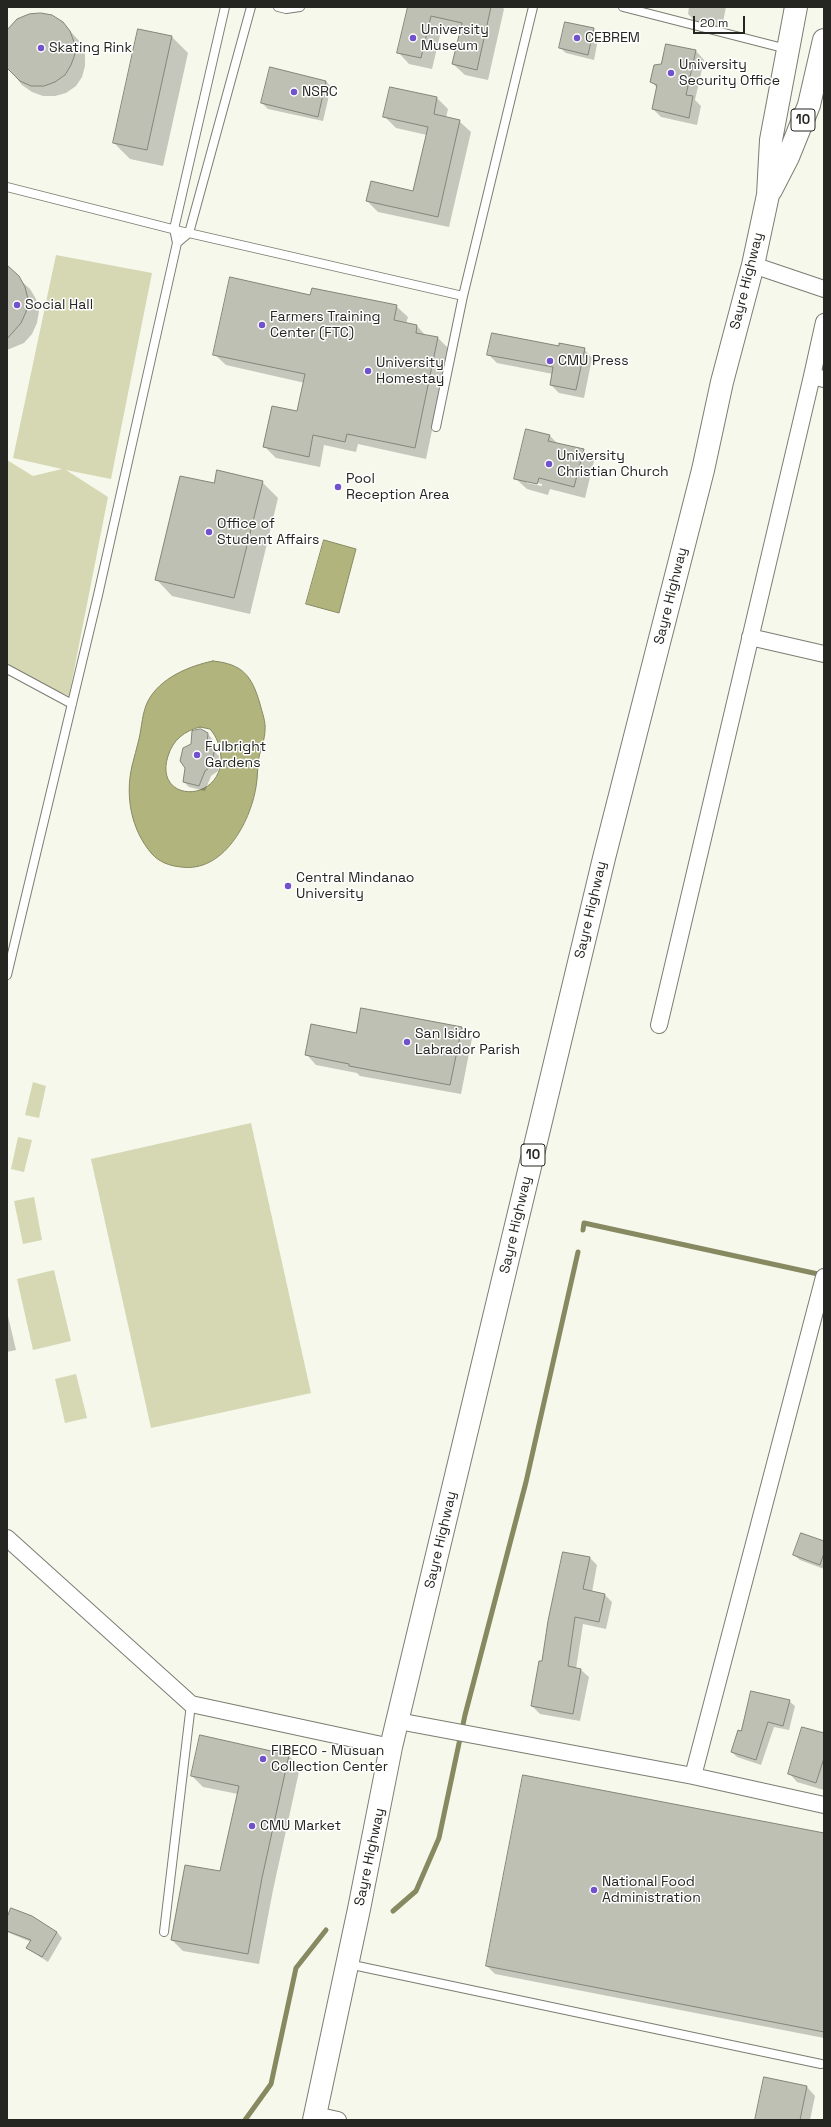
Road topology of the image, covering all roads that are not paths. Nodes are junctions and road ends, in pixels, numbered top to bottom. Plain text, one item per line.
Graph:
1 (224, 7) edge
2 (252, 7) edge
3 (278, 7) edge
4 (300, 7) edge
5 (533, 7) edge
6 (623, 7) edge
7 (796, 7) edge
8 (824, 40) edge
9 (787, 49) junction
10 (783, 72) junction
11 (815, 79) junction
12 (7, 187) edge
13 (768, 194) junction
14 (174, 229) junction
15 (189, 233) junction
16 (177, 243) junction
17 (753, 265) junction
18 (824, 289) edge
19 (463, 296) junction
20 (824, 322) edge
21 (818, 378) edge
22 (436, 427) dead end
23 (750, 637) junction
24 (824, 654) edge
25 (7, 669) edge
26 (72, 704) junction
27 (7, 975) edge
28 (659, 1025) dead end
29 (824, 1277) edge
30 (7, 1538) edge
31 (191, 1704) junction
32 (398, 1721) junction
33 (391, 1747) junction
34 (693, 1776) junction
35 (824, 1805) edge
36 (164, 1932) dead end
37 (347, 1964) junction
38 (821, 2064) dead end
39 (314, 2118) edge
40 (338, 2120) edge

1 - 14 lane
2 - 15 lane
3 - 4 lane
5 - 19 lane
6 - 9 lane
7 - 9 highway, Sayre Highway / 10
8 - 11 highway, Sayre Highway / 10
9 - 10 highway, Sayre Highway / 10
10 - 11 highway
10 - 13 highway, Sayre Highway / 10
11 - 13 highway, Sayre Highway / 10
12 - 14 lane
13 - 17 highway, Sayre Highway / 10
14 - 15 lane
14 - 16 lane
15 - 16 lane
15 - 19 lane
16 - 26 lane
17 - 18 street
17 - 32 highway, Sayre Highway / 10
19 - 22 lane
20 - 21 street
21 - 23 street
23 - 24 street
23 - 28 street
25 - 26 lane
26 - 27 lane
29 - 34 street
30 - 31 street
31 - 33 street
31 - 36 lane
32 - 33 highway, Sayre Highway / 10
32 - 34 street
33 - 37 highway, Sayre Highway / 10
34 - 35 street
37 - 38 lane
37 - 39 highway, Sayre Highway / 10
39 - 40 street

